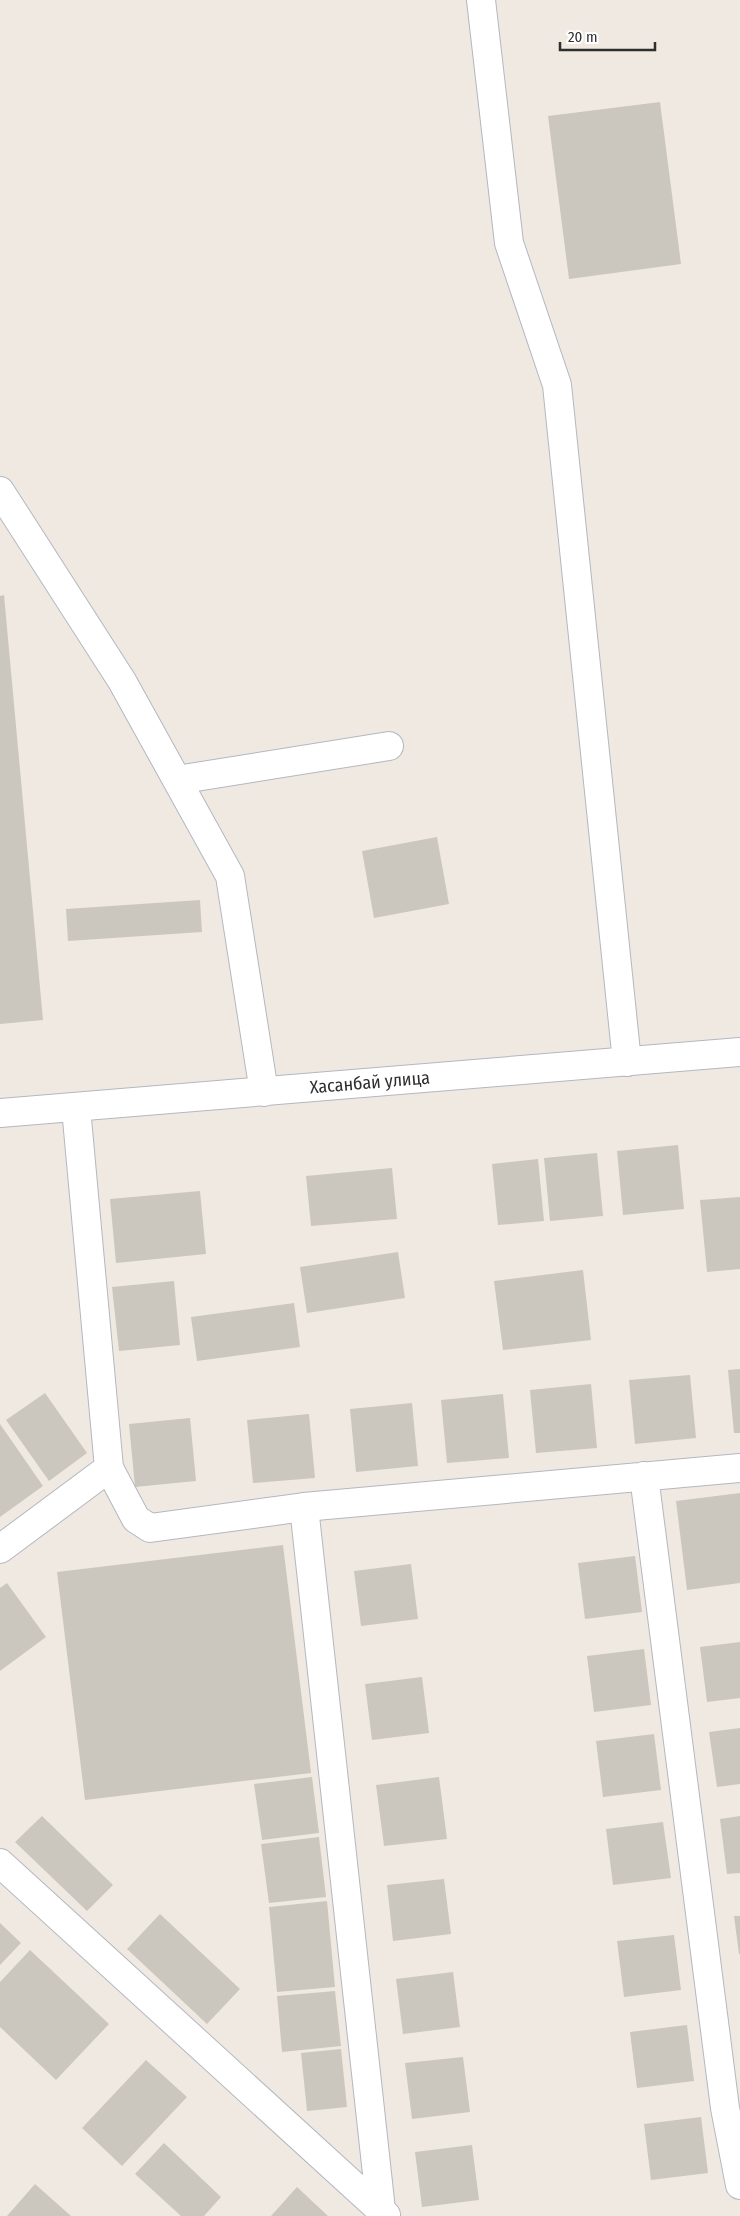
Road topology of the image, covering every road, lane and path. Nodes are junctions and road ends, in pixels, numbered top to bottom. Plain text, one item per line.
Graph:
1 (481, 0) edge
2 (0, 491) edge
3 (389, 746) dead end
4 (177, 780) junction
5 (740, 1052) edge
6 (627, 1062) junction
7 (264, 1092) junction
8 (76, 1108) junction
9 (0, 1113) edge
10 (109, 1468) junction
11 (740, 1468) edge
12 (644, 1476) junction
13 (304, 1507) junction
14 (0, 1549) edge
15 (0, 1863) edge
16 (740, 2185) edge
17 (384, 2213) edge

1 - 6 street
2 - 4 street
3 - 4 street
4 - 7 street
5 - 6 street, Хасанбай улица
6 - 7 street, Хасанбай улица
7 - 8 street, Хасанбай улица
8 - 9 street, Хасанбай улица
8 - 10 street
10 - 13 street
10 - 14 street
11 - 12 street
12 - 13 street
12 - 16 street
13 - 17 street
15 - 17 street

